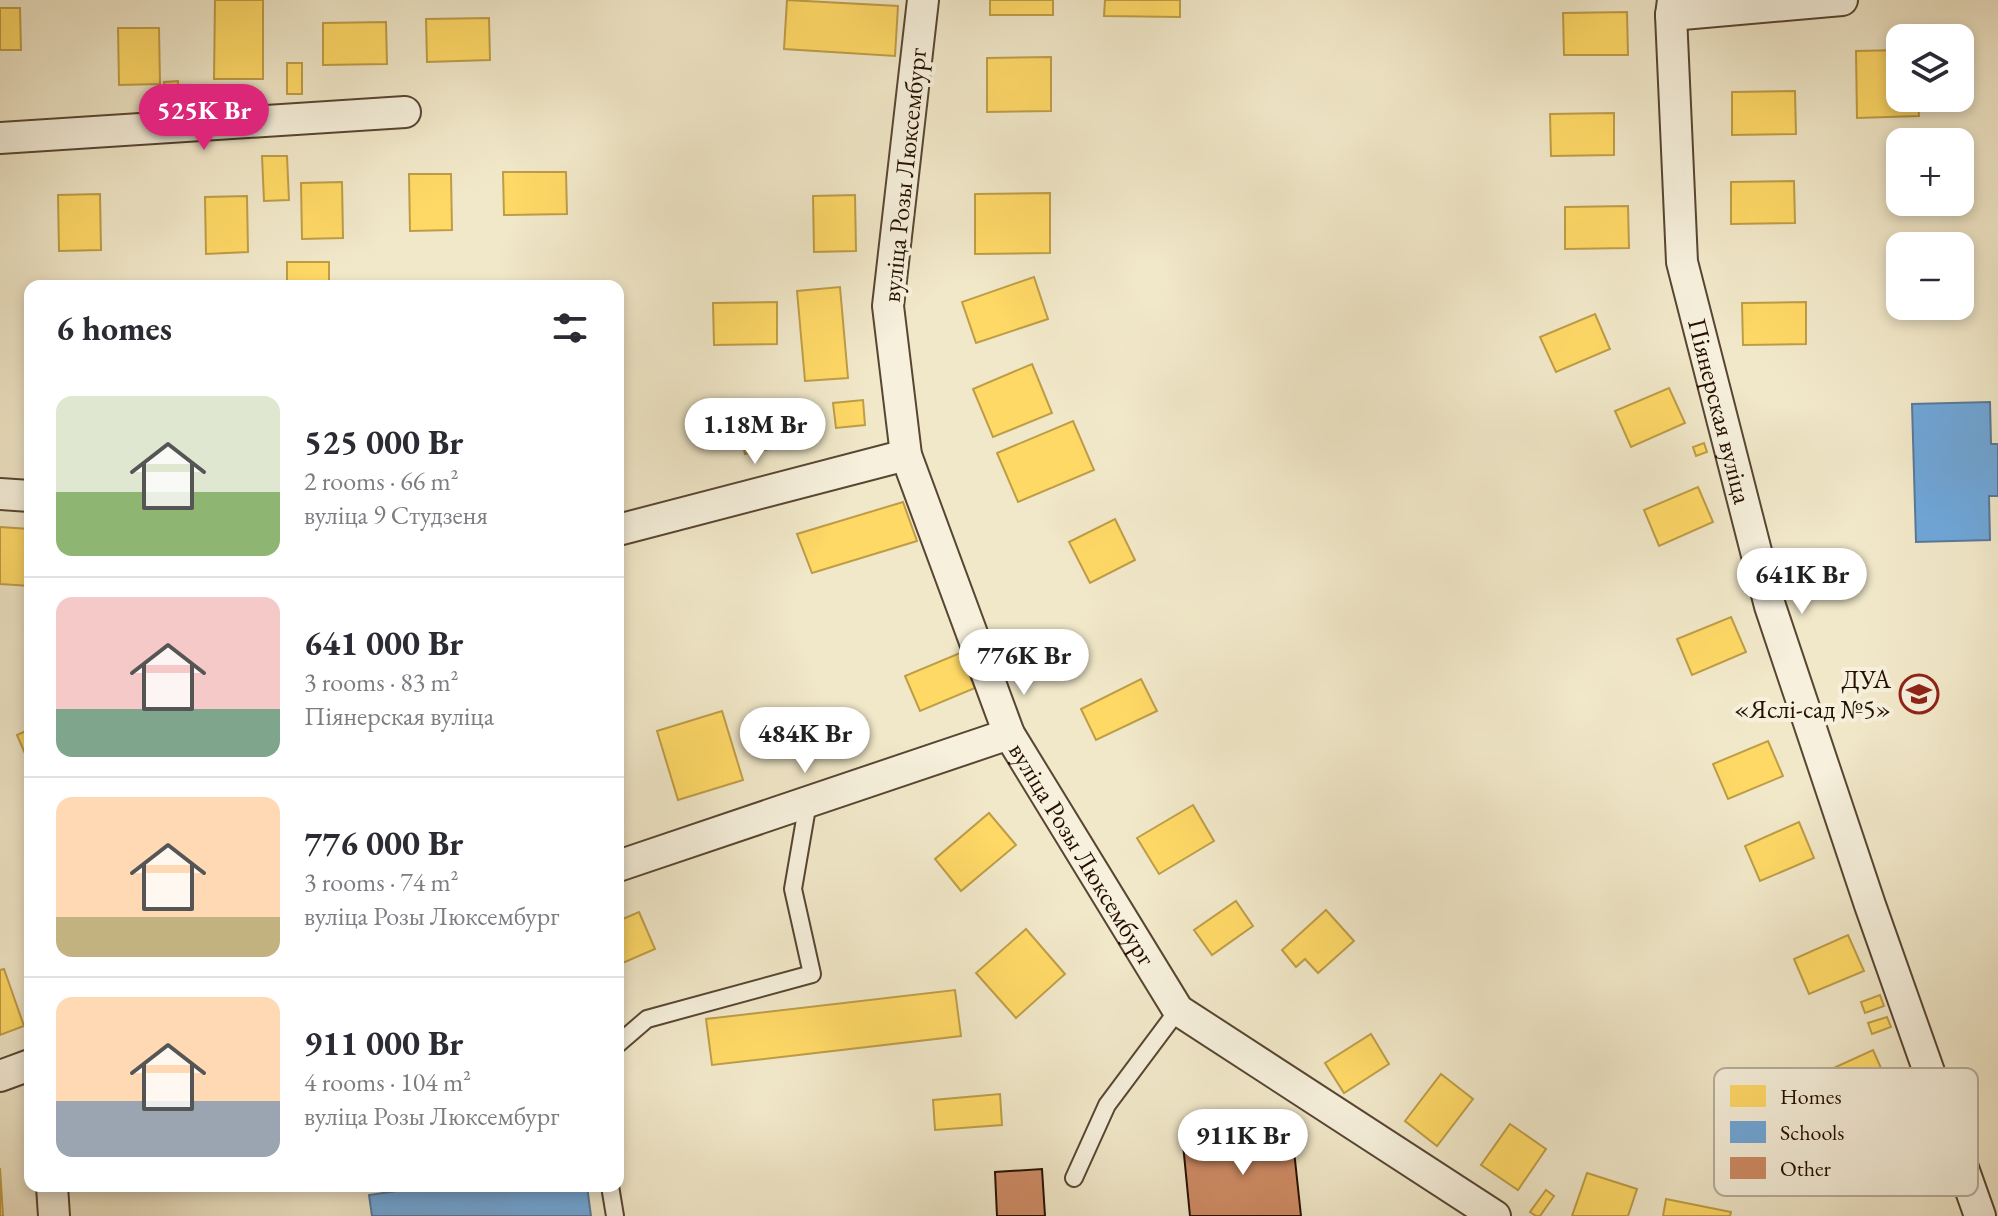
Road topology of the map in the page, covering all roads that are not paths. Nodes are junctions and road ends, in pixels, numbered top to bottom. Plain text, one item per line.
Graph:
1 (923, 0) edge
2 (1842, 0) edge
3 (1672, 8) edge
4 (405, 112) dead end
5 (0, 138) edge
6 (906, 455) junction
7 (0, 494) edge
8 (24, 496) edge
9 (624, 528) edge
10 (1009, 734) junction
11 (808, 802) junction
12 (624, 864) edge
13 (1178, 1010) junction
14 (624, 1039) edge
15 (1928, 1068) edge
16 (1074, 1178) dead end
17 (52, 1192) edge
18 (611, 1192) edge
19 (1973, 1196) edge
20 (54, 1216) edge
21 (615, 1216) edge
22 (1495, 1216) edge
23 (1980, 1216) edge

1 - 6 street, вуліца Розы Люксембург
2 - 3 street
3 - 15 street, Піянерская вуліца
4 - 5 street
6 - 9 street
6 - 10 street, вуліца Розы Люксембург
7 - 8 street
10 - 11 street
10 - 13 street, вуліца Розы Люксембург
11 - 12 street
11 - 14 lane
13 - 16 lane
13 - 22 street, вуліца Розы Люксембург
17 - 20 street
18 - 21 lane
19 - 23 street, Піянерская вуліца

